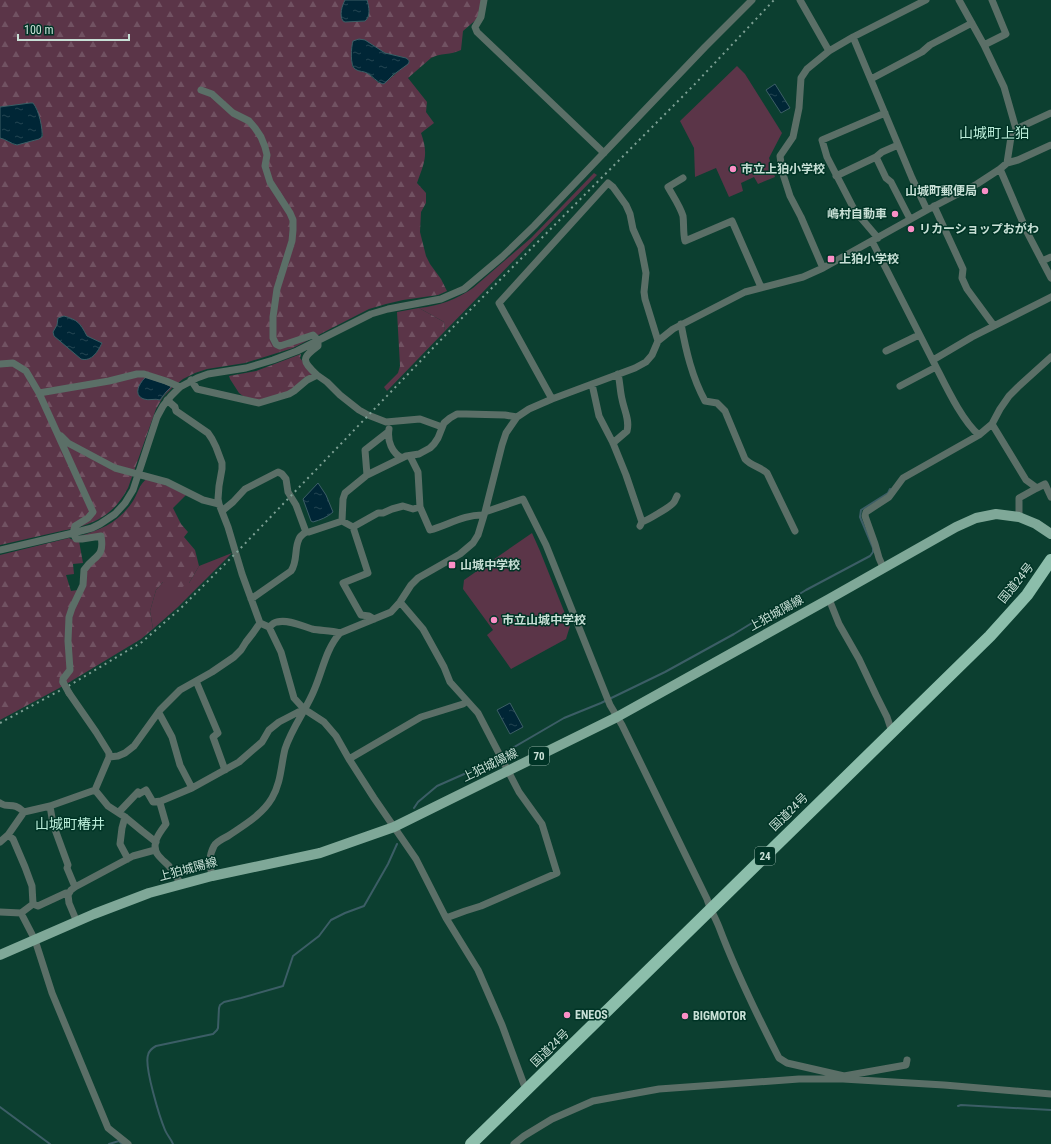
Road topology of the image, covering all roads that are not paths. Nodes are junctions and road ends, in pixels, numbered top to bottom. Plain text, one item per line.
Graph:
1 (484, 0) edge
2 (752, 0) edge
3 (800, 0) edge
4 (926, 0) edge
5 (959, 0) edge
6 (992, 0) edge
7 (972, 23) junction
8 (853, 37) junction
9 (984, 45) junction
10 (829, 51) junction
11 (871, 79) junction
12 (201, 90) dead end
13 (885, 113) junction
14 (1051, 113) edge
15 (1016, 129) junction
16 (898, 145) junction
17 (1051, 145) edge
18 (604, 153) junction
19 (876, 157) junction
20 (1007, 163) junction
21 (1000, 169) junction
22 (836, 176) junction
23 (683, 178) dead end
24 (934, 206) junction
25 (927, 210) junction
26 (910, 220) junction
27 (875, 239) junction
28 (1051, 257) edge
29 (1042, 261) junction
30 (823, 268) junction
31 (1051, 278) edge
32 (761, 287) junction
33 (1051, 297) edge
34 (681, 324) junction
35 (994, 325) junction
36 (919, 335) junction
37 (318, 340) junction
38 (658, 341) junction
39 (886, 351) dead end
40 (1051, 358) edge
41 (934, 363) junction
42 (0, 364) edge
43 (317, 374) junction
44 (618, 374) junction
45 (191, 380) junction
46 (592, 384) junction
47 (900, 386) dead end
48 (180, 387) junction
49 (40, 393) junction
50 (552, 399) junction
51 (167, 400) junction
52 (517, 417) junction
53 (390, 421) junction
54 (992, 424) junction
55 (442, 427) junction
56 (56, 430) junction
57 (388, 432) junction
58 (979, 435) junction
59 (613, 443) junction
60 (410, 456) junction
61 (402, 458) junction
62 (138, 474) junction
63 (367, 475) junction
64 (1037, 488) junction
65 (677, 496) dead end
66 (1051, 497) edge
67 (219, 504) junction
68 (420, 507) junction
69 (222, 511) junction
70 (484, 514) junction
71 (1019, 517) junction
72 (342, 521) junction
73 (352, 527) junction
74 (306, 532) junction
75 (795, 532) dead end
76 (73, 534) junction
77 (1051, 534) edge
78 (0, 550) edge
79 (1051, 560) edge
80 (883, 567) junction
81 (251, 599) junction
82 (829, 599) junction
83 (400, 602) junction
84 (374, 619) junction
85 (260, 623) junction
86 (269, 626) junction
87 (340, 633) junction
88 (196, 681) junction
89 (468, 701) junction
90 (304, 709) junction
91 (159, 713) junction
92 (617, 717) junction
93 (892, 732) junction
94 (109, 757) junction
95 (349, 759) junction
96 (225, 770) junction
97 (508, 771) junction
98 (192, 788) junction
99 (95, 790) junction
100 (161, 801) junction
101 (0, 803) edge
102 (50, 806) junction
103 (24, 812) junction
104 (122, 814) junction
105 (394, 827) junction
106 (8, 835) junction
107 (0, 842) edge
108 (156, 842) junction
109 (155, 850) junction
110 (128, 859) junction
111 (212, 876) junction
112 (181, 884) junction
113 (72, 890) junction
114 (33, 904) junction
115 (710, 910) junction
116 (0, 912) edge
117 (21, 914) junction
118 (446, 918) junction
119 (77, 922) junction
120 (35, 940) junction
121 (0, 955) edge
122 (907, 1060) dead end
123 (843, 1077) junction
124 (526, 1090) junction
125 (1051, 1094) edge
126 (128, 1144) edge
127 (471, 1144) edge
128 (514, 1144) edge

1 - 18 street
2 - 18 street
3 - 10 street
4 - 8 street
5 - 7 street
6 - 9 street
7 - 9 street
7 - 11 street
8 - 10 street
8 - 11 street
9 - 15 street
10 - 30 street
11 - 13 street
12 - 37 street
13 - 16 street
13 - 22 street
14 - 15 street
15 - 20 street
16 - 19 street
16 - 25 street
17 - 20 street
18 - 37 street
19 - 22 street
19 - 26 street
20 - 21 street
21 - 24 street
21 - 29 street
22 - 27 street
23 - 32 street
24 - 25 street
24 - 35 street
25 - 26 street
26 - 27 street
27 - 30 street
27 - 36 street
28 - 29 street
29 - 31 street
30 - 32 street
32 - 34 street
33 - 35 street
34 - 38 street
34 - 75 street
35 - 41 street
36 - 39 street
36 - 41 street
37 - 43 street
37 - 45 street
38 - 44 street
38 - 50 street
40 - 54 street
41 - 47 street
41 - 58 street
42 - 49 street
43 - 45 street
43 - 53 street
44 - 46 street
44 - 59 street
45 - 48 street
46 - 50 street
46 - 59 street
48 - 49 street
48 - 51 street
49 - 56 street
50 - 52 street
51 - 62 street
51 - 67 street
52 - 55 street
52 - 70 street
53 - 55 street
53 - 57 street
54 - 58 street
54 - 64 street
55 - 60 street
56 - 62 street
56 - 76 street
57 - 61 street
57 - 63 street
58 - 80 street
59 - 65 street
60 - 61 street
60 - 68 street
61 - 63 street
62 - 67 street
62 - 76 street
63 - 72 street
64 - 66 street
64 - 71 street
67 - 69 street
68 - 70 street
68 - 73 street
69 - 74 street
69 - 81 street
70 - 83 street
70 - 92 street
71 - 77 main road, 上狛城陽線 / 70
71 - 80 main road, 上狛城陽線 / 70
72 - 73 street
72 - 74 street
73 - 84 street
74 - 81 street
76 - 78 street
76 - 94 street, bridge
79 - 93 highway, 国道24号 / 24
80 - 82 main road, 上狛城陽線 / 70
81 - 85 street
82 - 92 main road, 上狛城陽線 / 70
82 - 93 street
83 - 84 street
83 - 89 street
84 - 87 street
85 - 86 street
85 - 88 street
86 - 87 street
86 - 90 street
87 - 90 street
88 - 91 street
88 - 96 street
89 - 95 street
89 - 97 street
90 - 95 street
90 - 96 street
90 - 111 street
91 - 94 street
91 - 98 street
92 - 97 main road, 上狛城陽線 / 70
92 - 115 street
93 - 115 highway, 国道24号 / 24
94 - 99 street
95 - 105 street
96 - 98 street
97 - 105 main road, 上狛城陽線 / 70
97 - 118 street
98 - 100 street
99 - 102 street
99 - 104 street
100 - 104 street
100 - 108 street
101 - 103 street
102 - 103 street
102 - 113 street
103 - 106 street
104 - 108 street
104 - 110 street
105 - 111 main road, 上狛城陽線 / 70
105 - 118 street
106 - 107 street
106 - 114 street
108 - 109 street
109 - 110 street
109 - 112 street
110 - 113 street
111 - 112 main road, 上狛城陽線 / 70
112 - 119 main road, 上狛城陽線 / 70
113 - 114 street
113 - 119 street
114 - 117 street
115 - 123 street
115 - 124 highway, 国道24号 / 24
116 - 117 street
117 - 120 street
118 - 124 street
119 - 120 main road, 上狛城陽線 / 70
120 - 121 main road, 上狛城陽線 / 70
120 - 126 street
122 - 123 street
123 - 125 street
123 - 128 street
124 - 127 highway, 国道24号 / 24

